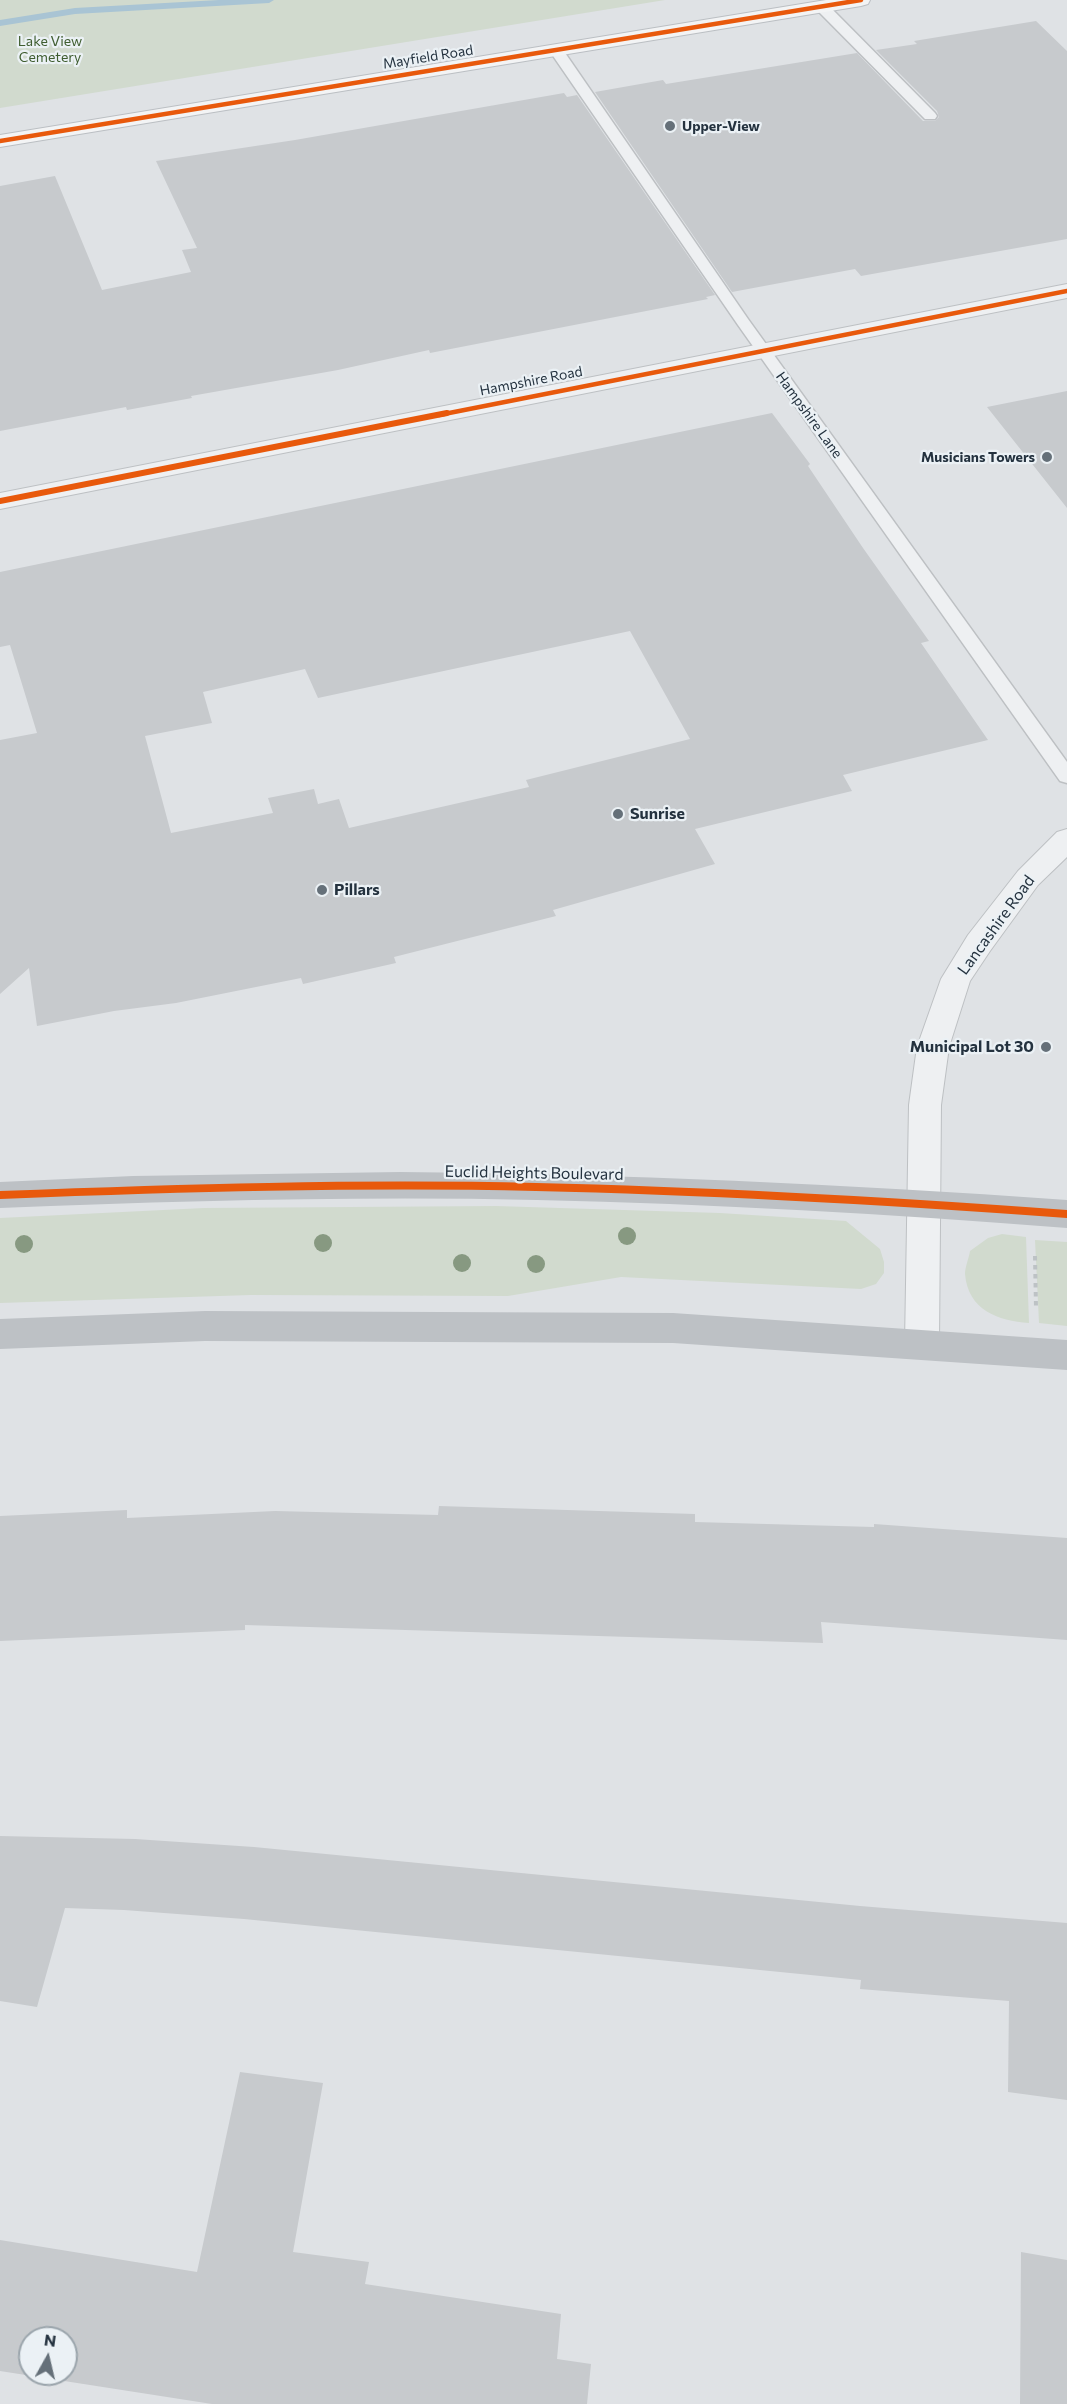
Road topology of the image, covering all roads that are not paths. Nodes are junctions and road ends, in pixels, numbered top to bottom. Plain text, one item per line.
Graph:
1 (861, 0) edge
2 (822, 6) junction
3 (556, 50) junction
4 (930, 116) dead end
5 (0, 141) edge
6 (1067, 291) edge
7 (762, 349) junction
8 (0, 501) edge
9 (1067, 776) edge
10 (1067, 839) edge
11 (0, 1195) edge
12 (923, 1202) junction
13 (1067, 1214) edge
14 (0, 1334) edge
15 (922, 1343) junction
16 (1067, 1355) edge

1 - 2 main road, Mayfield Road
2 - 3 main road, Mayfield Road
2 - 4 lane
3 - 5 main road, Mayfield Road
3 - 7 lane, Hampshire Lane
6 - 7 street, Hampshire Road
7 - 8 street, Hampshire Road
7 - 9 lane, Hampshire Lane
10 - 12 street, Lancashire Road
11 - 12 main road, Euclid Heights Boulevard
12 - 13 main road, Euclid Heights Boulevard
12 - 15 street, Lancashire Road
14 - 15 main road
15 - 16 main road

